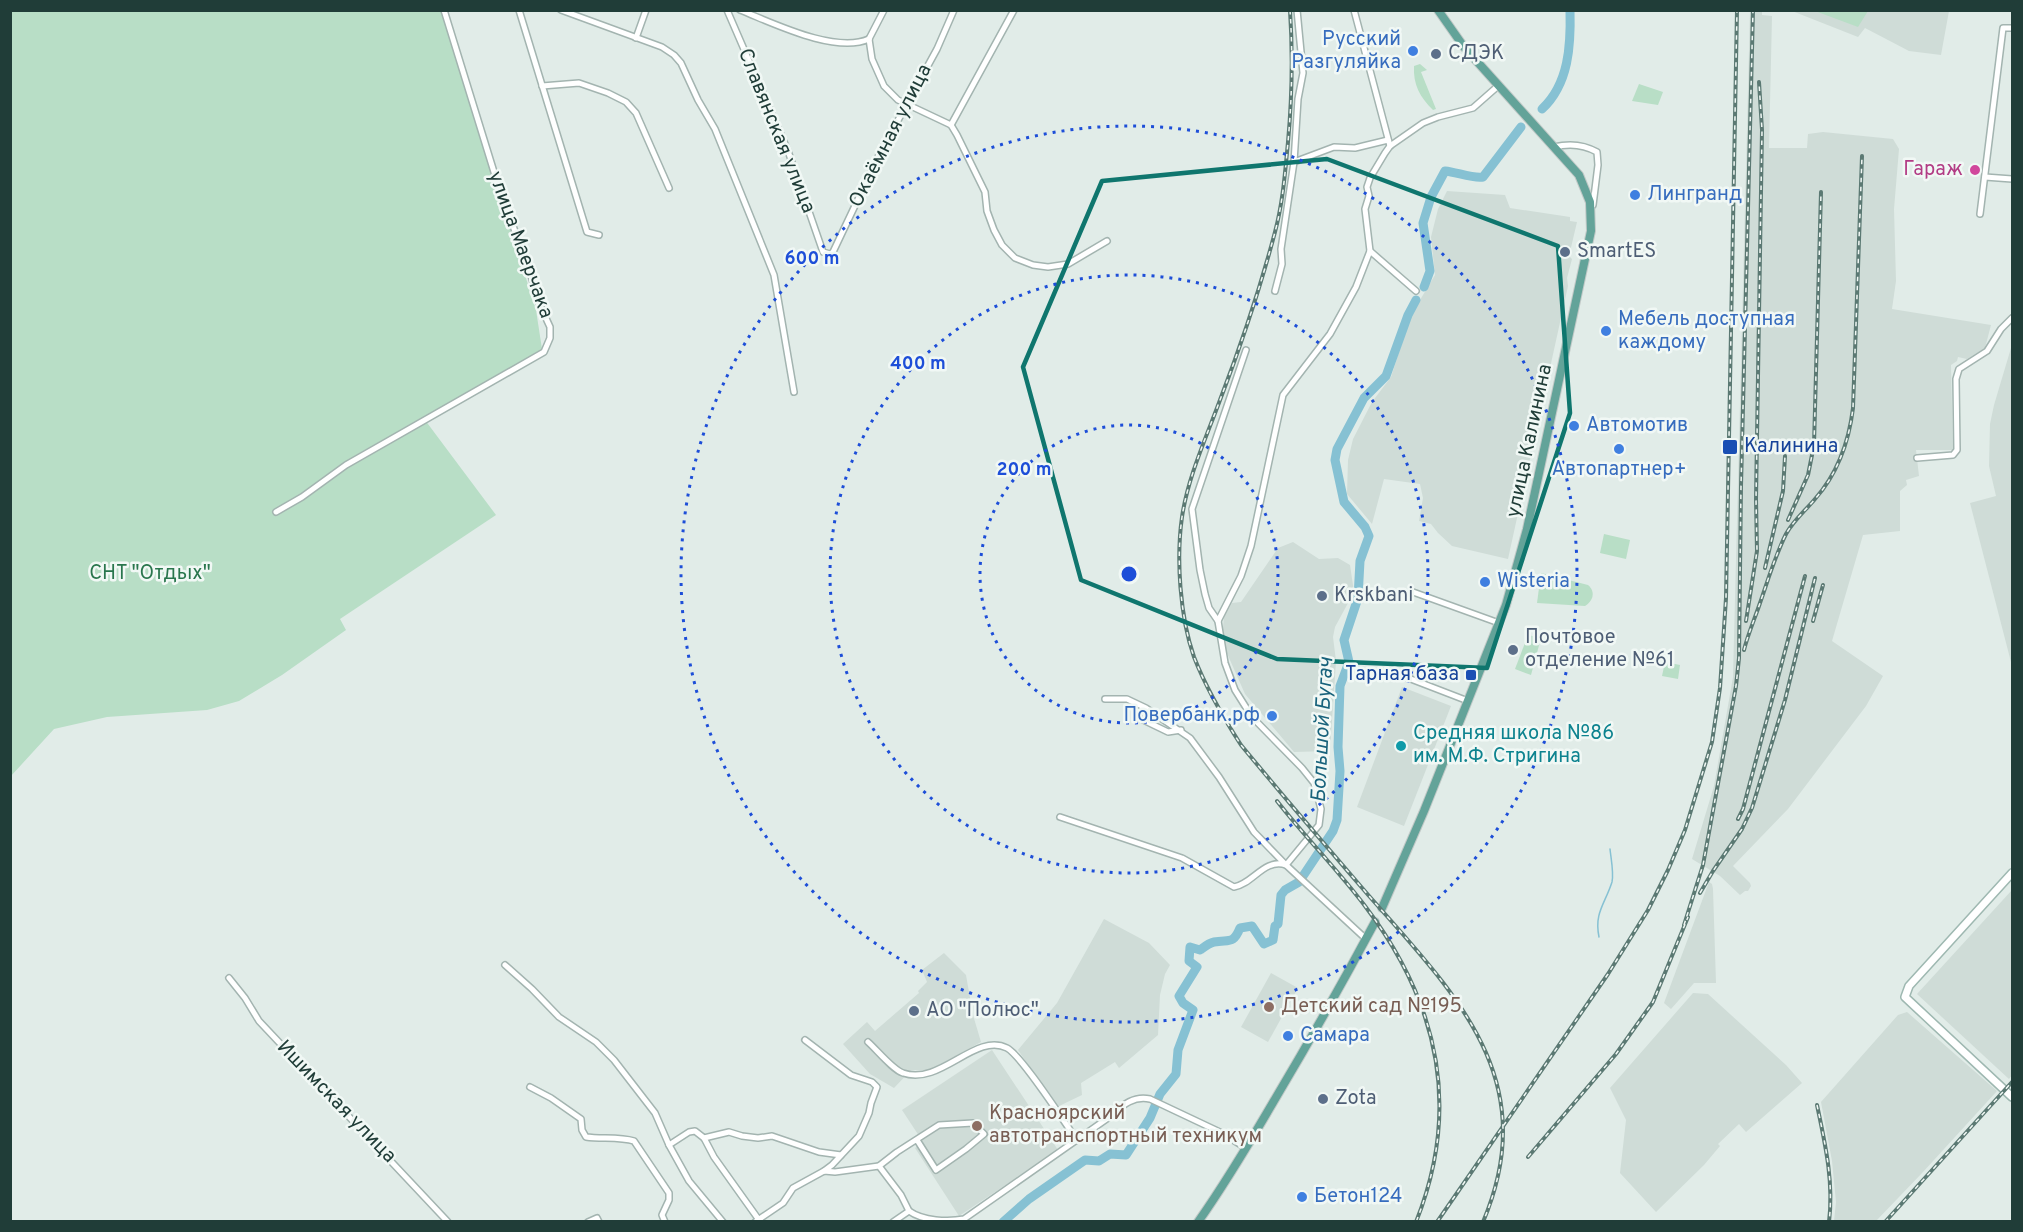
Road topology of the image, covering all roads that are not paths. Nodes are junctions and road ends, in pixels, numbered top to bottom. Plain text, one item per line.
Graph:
1 (444, 10) edge
2 (519, 10) edge
3 (561, 10) edge
4 (646, 10) edge
5 (727, 10) edge
6 (740, 10) edge
7 (884, 10) edge
8 (954, 10) edge
9 (1014, 10) edge
10 (1297, 10) edge
11 (1354, 10) edge
12 (1438, 10) edge
13 (2013, 28) edge
14 (636, 38) junction
15 (869, 39) junction
16 (542, 86) junction
17 (1497, 86) junction
18 (907, 104) junction
19 (951, 125) junction
20 (1388, 140) junction
21 (1390, 146) junction
22 (1554, 147) junction
23 (1294, 162) junction
24 (1985, 177) junction
25 (2013, 179) edge
26 (669, 188) dead end
27 (1592, 213) junction
28 (1980, 214) dead end
29 (599, 235) dead end
30 (1107, 241) dead end
31 (1370, 251) junction
32 (823, 252) joint
33 (1275, 291) dead end
34 (1416, 291) dead end
35 (2013, 318) edge
36 (1246, 350) dead end
37 (794, 392) dead end
38 (1917, 459) dead end
39 (276, 512) dead end
40 (1413, 592) dead end
41 (1218, 621) junction
42 (1499, 623) junction
43 (1403, 676) dead end
44 (1105, 699) dead end
45 (1468, 701) junction
46 (1137, 717) dead end
47 (1181, 730) junction
48 (1060, 817) dead end
49 (1286, 865) junction
50 (2013, 873) edge
51 (1366, 939) junction
52 (505, 965) dead end
53 (228, 978) dead end
54 (806, 1040) dead end
55 (868, 1042) dead end
56 (530, 1087) dead end
57 (2013, 1097) edge
58 (704, 1138) junction
59 (917, 1140) junction
60 (1077, 1140) junction
61 (669, 1145) junction
62 (1246, 1148) junction
63 (841, 1155) junction
64 (879, 1166) junction
65 (824, 1172) junction
66 (909, 1211) junction
67 (598, 1220) edge
68 (757, 1220) edge
69 (448, 1221) edge
70 (588, 1221) edge
71 (665, 1221) edge
72 (723, 1221) edge
73 (892, 1221) edge
74 (1198, 1221) edge

1 - 39 street, улица Маерчака
2 - 16 street
3 - 14 street
4 - 14 street
5 - 32 street, Славянская улица
6 - 15 street
7 - 15 street
8 - 18 street, Окаёмная улица
9 - 19 street
10 - 23 street
11 - 20 street
12 - 17 main road, улица Калинина
13 - 24 street
14 - 37 street
15 - 18 street
16 - 26 street
16 - 29 street
17 - 21 street
17 - 22 main road, улица Калинина
18 - 19 street
18 - 32 street, Окаёмная улица
19 - 30 street
20 - 21 street
20 - 23 street
21 - 31 street
22 - 27 main road, улица Калинина
22 - 27 street
23 - 33 street
24 - 25 street
24 - 28 street
27 - 42 main road, улица Калинина
31 - 34 street
31 - 41 street
35 - 38 street
36 - 41 street
40 - 42 street
41 - 49 street
42 - 45 main road, улица Калинина
43 - 45 street
44 - 47 street
45 - 51 main road, улица Калинина
46 - 47 street
47 - 49 street
48 - 49 street
49 - 51 street
50 - 57 street
51 - 62 main road, улица Калинина
52 - 61 street
53 - 69 street, Ишимская улица
54 - 63 street
55 - 60 street
56 - 71 street
58 - 61 street
58 - 63 street
58 - 68 street
59 - 59 street
59 - 64 street
60 - 62 street
60 - 66 street
61 - 72 street
62 - 74 main road, улица Калинина
63 - 65 street
64 - 65 street
64 - 66 street
65 - 68 street
66 - 73 street
67 - 70 street

